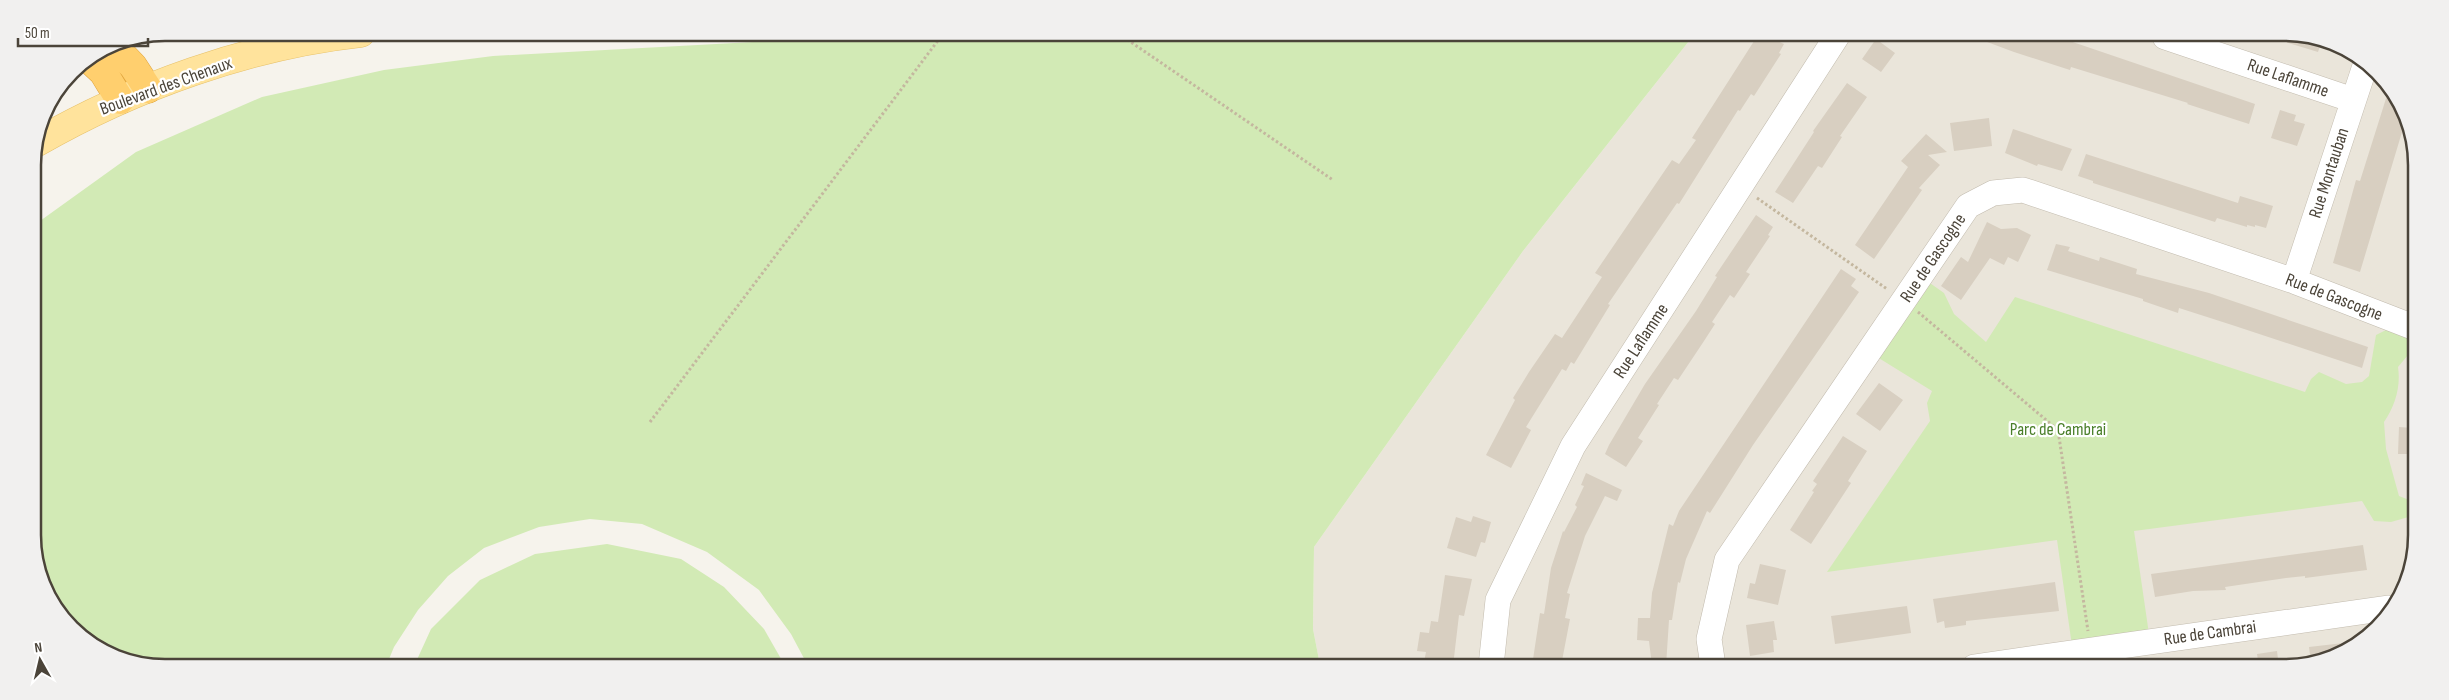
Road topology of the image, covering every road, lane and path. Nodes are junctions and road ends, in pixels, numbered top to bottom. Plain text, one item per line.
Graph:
1 (1834, 41) edge
2 (2177, 41) edge
3 (315, 42) edge
4 (937, 42) edge
5 (1130, 42) edge
6 (118, 51) edge
7 (94, 64) edge
8 (2364, 70) edge
9 (148, 88) junction
10 (120, 100) junction
11 (2353, 100) junction
12 (44, 139) edge
13 (1333, 180) dead end
14 (1740, 186) junction
15 (2294, 281) junction
16 (1904, 300) junction
17 (2408, 325) edge
18 (650, 422) dead end
19 (2383, 609) edge
20 (2091, 650) junction
21 (1492, 658) edge
22 (1712, 658) edge
23 (2035, 658) edge

1 - 14 street, Rue Laflamme
2 - 11 street, Rue Laflamme
3 - 9 main road, Boulevard des Chenaux
4 - 18 path
5 - 13 path
6 - 9 highway
7 - 10 highway
8 - 11 street, Rue Montauban
9 - 10 main road, Boulevard des Chenaux
10 - 12 main road, Boulevard des Chenaux
11 - 15 street, Rue Montauban
14 - 16 path
14 - 21 street, Rue Laflamme
15 - 16 street, Rue de Gascogne
15 - 17 street, Rue de Gascogne
16 - 20 path
16 - 22 street, Rue de Gascogne
19 - 20 street, Rue de Cambrai
20 - 23 street, Rue de Cambrai

